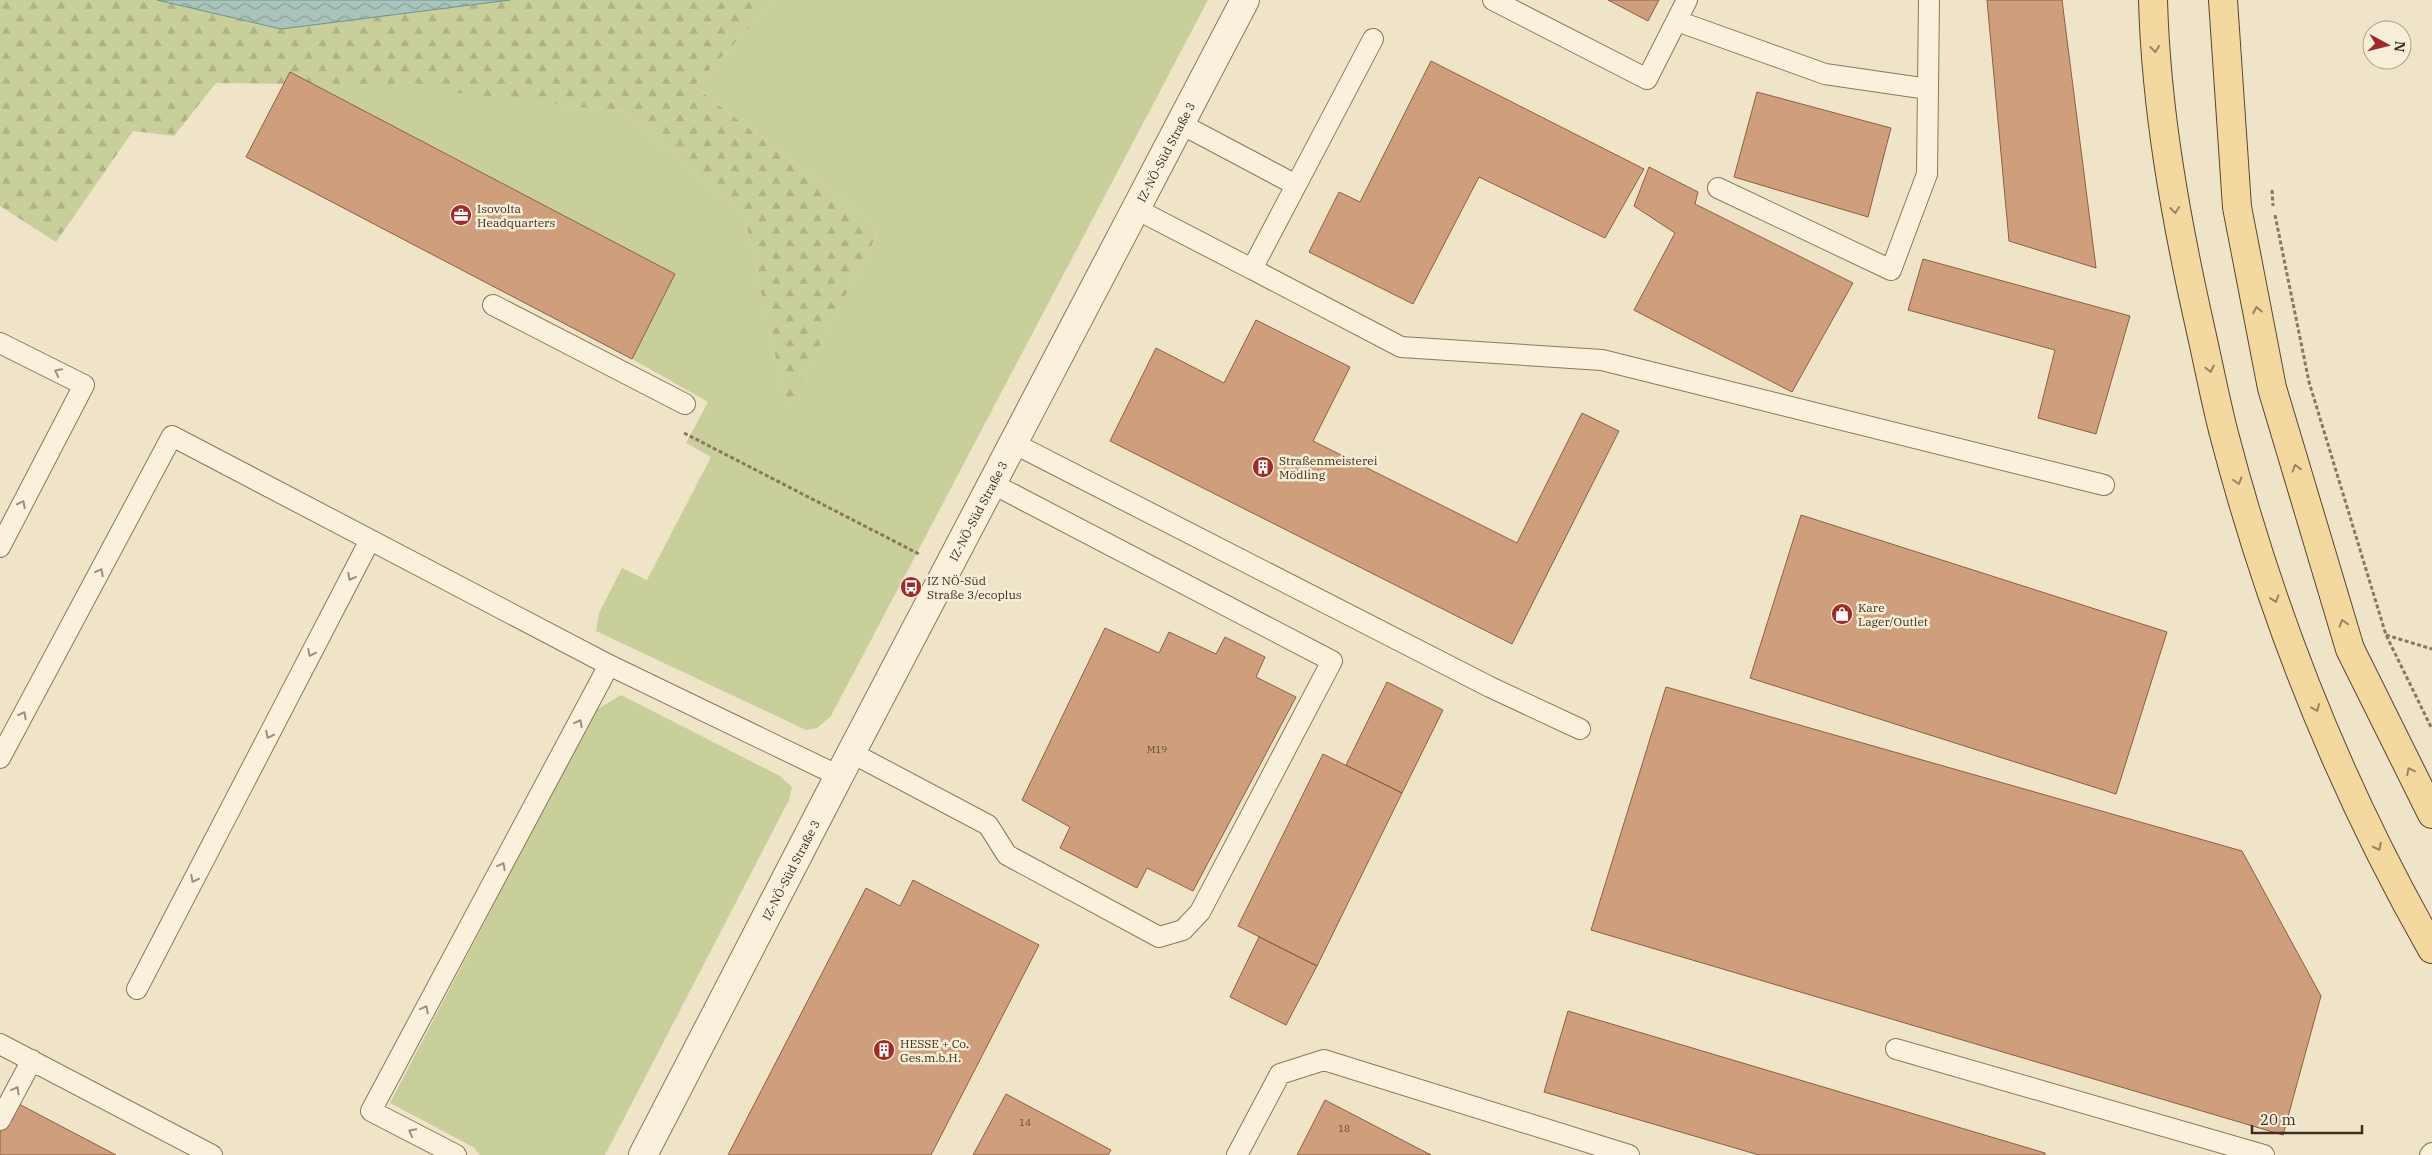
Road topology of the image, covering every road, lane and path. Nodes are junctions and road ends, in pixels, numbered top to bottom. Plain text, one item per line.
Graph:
1 (1246, 0) edge
2 (1493, 0) edge
3 (1687, 0) edge
4 (1929, 0) edge
5 (2153, 0) edge
6 (2223, 0) edge
7 (1677, 21) junction
8 (1373, 39) dead end
9 (1928, 89) junction
10 (1181, 124) junction
11 (1296, 185) junction
12 (2271, 186) dead end
13 (1718, 188) dead end
14 (1136, 210) junction
15 (1252, 268) junction
16 (493, 305) dead end
17 (0, 342) edge
18 (685, 404) dead end
19 (681, 432) dead end
20 (1013, 444) junction
21 (993, 484) junction
22 (2104, 485) dead end
23 (370, 540) junction
24 (0, 548) edge
25 (948, 569) junction
26 (2386, 635) junction
27 (2432, 649) edge
28 (610, 665) junction
29 (1580, 729) dead end
30 (2432, 729) edge
31 (0, 758) edge
32 (845, 764) junction
33 (2432, 814) edge
34 (2432, 948) edge
35 (137, 989) dead end
36 (0, 1044) edge
37 (1896, 1049) dead end
38 (32, 1060) junction
39 (0, 1120) edge
40 (212, 1155) edge
41 (456, 1155) edge
42 (643, 1155) edge
43 (1237, 1155) edge
44 (1629, 1155) edge
45 (2264, 1155) edge

1 - 10 street, IZ-NÖ-Süd Straße 3
2 - 7 lane
3 - 7 lane
4 - 9 lane
5 -> 34 main road
33 -> 6 main road
7 - 9 lane
8 - 11 lane
9 - 13 lane
10 - 11 lane
10 - 14 street, IZ-NÖ-Süd Straße 3
11 - 15 lane
12 - 26 path
14 - 15 lane
14 - 20 street, IZ-NÖ-Süd Straße 3
15 - 22 lane
16 - 18 lane
24 -> 17 lane
19 - 25 path
20 - 21 street, IZ-NÖ-Süd Straße 3
20 - 29 lane
21 - 25 street, IZ-NÖ-Süd Straße 3
21 - 32 lane
23 - 28 lane
31 -> 23 lane
23 -> 35 lane
25 - 32 street, IZ-NÖ-Süd Straße 3
26 - 27 path
26 - 30 path
28 - 32 lane
41 -> 28 lane
32 - 42 street, IZ-NÖ-Süd Straße 3
36 - 38 lane
37 - 45 lane
39 -> 38 lane
38 - 40 lane
43 - 44 lane

